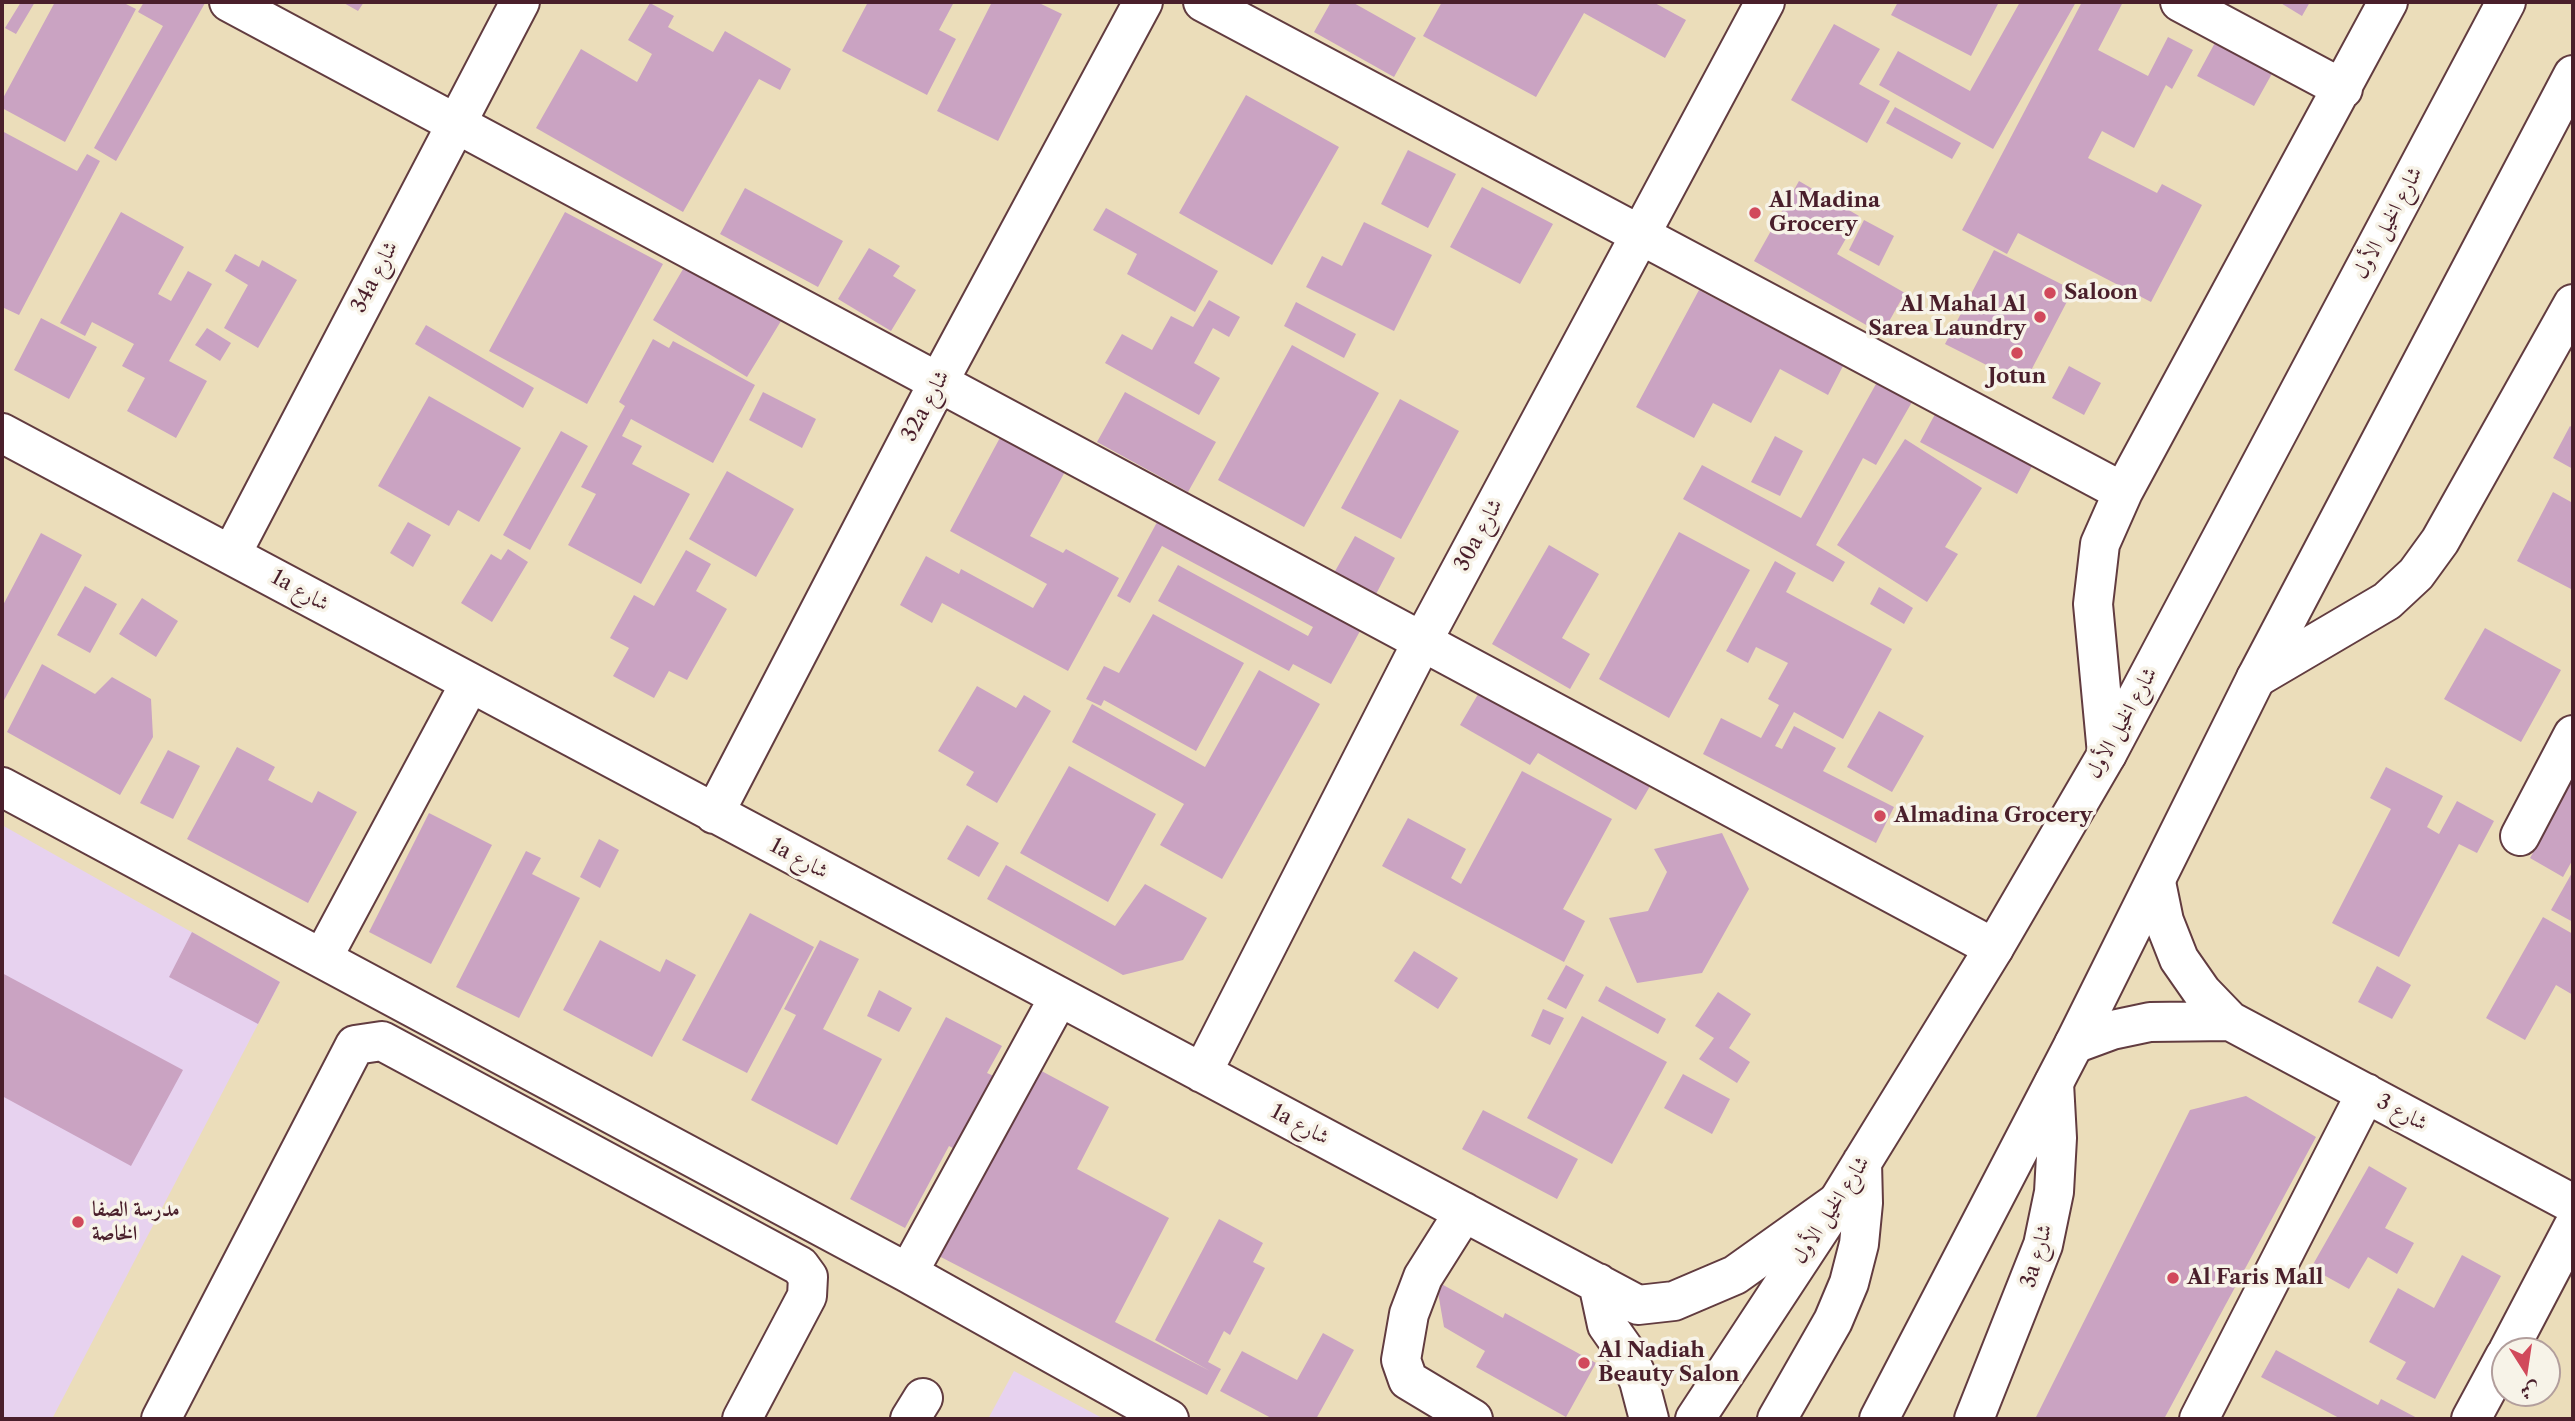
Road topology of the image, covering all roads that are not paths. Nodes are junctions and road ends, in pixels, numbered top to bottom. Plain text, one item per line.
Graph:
1 (229, 2) edge
2 (520, 2) edge
3 (1143, 2) edge
4 (1203, 2) edge
5 (1765, 2) edge
6 (2179, 2) edge
7 (2388, 2) edge
8 (2505, 2) edge
9 (2573, 75) edge
10 (2343, 89) junction
11 (455, 123) junction
12 (1640, 235) junction
13 (2573, 304) edge
14 (939, 381) junction
15 (2, 433) edge
16 (2123, 492) junction
17 (232, 553) junction
18 (1423, 640) junction
19 (2256, 678) junction
20 (470, 683) junction
21 (2573, 736) edge
22 (2107, 754) junction
23 (2, 787) edge
24 (714, 814) junction
25 (2520, 836) dead end
26 (2156, 882) junction
27 (1994, 948) junction
28 (323, 957) junction
29 (1059, 997) junction
30 (2230, 1021) junction
31 (2074, 1044) junction
32 (1202, 1073) junction
33 (2054, 1083) junction
34 (2366, 1093) junction
35 (1861, 1162) junction
36 (1837, 1203) junction
37 (2573, 1204) edge
38 (1464, 1212) junction
39 (2573, 1227) edge
40 (908, 1273) junction
41 (1598, 1283) junction
42 (2515, 1337) edge
43 (2491, 1383) edge
44 (172, 1415) edge
45 (742, 1419) edge
46 (1169, 1419) edge
47 (1473, 1419) edge
48 (1649, 1419) edge
49 (1695, 1419) edge
50 (1777, 1419) edge
51 (1879, 1419) edge
52 (1974, 1419) edge
53 (2199, 1419) edge
54 (2472, 1419) edge

1 - 11 street
2 - 11 street, 34a شارع
3 - 14 street, 32a شارع
4 - 12 street
5 - 12 street, 30a شارع
6 - 10 street
7 - 10 street
8 - 22 street, شارع الخيل الأول
9 - 19 street
10 - 16 street
11 - 14 street
11 - 17 street, 34a شارع
12 - 16 street
12 - 18 street, 30a شارع
13 - 19 street
14 - 18 street
14 - 24 street, 32a شارع
15 - 17 street, 1a شارع
16 - 22 street
17 - 20 street, 1a شارع
18 - 27 street
18 - 32 street, 30a شارع
19 - 26 street
20 - 24 street, 1a شارع
20 - 28 street
21 - 25 street
22 - 27 street, شارع الخيل الأول
23 - 28 street
24 - 29 street, 1a شارع
26 - 30 street, شارع 3
26 - 31 street
27 - 35 street, شارع الخيل الأول
28 - 40 street
29 - 32 street, 1a شارع
29 - 40 street
30 - 31 street, شارع 3
30 - 34 street, شارع 3
31 - 33 street
32 - 38 street, 1a شارع
33 - 51 street
33 - 52 street, 3a شارع
34 - 37 street, شارع 3
34 - 53 street
35 - 36 street, شارع الخيل الأول
35 - 50 street
36 - 41 street, 1a شارع
36 - 49 street, شارع الخيل الأول
38 - 41 street, 1a شارع
38 - 47 street
39 - 42 street
40 - 46 street
41 - 48 street
43 - 54 street
44 - 45 street

